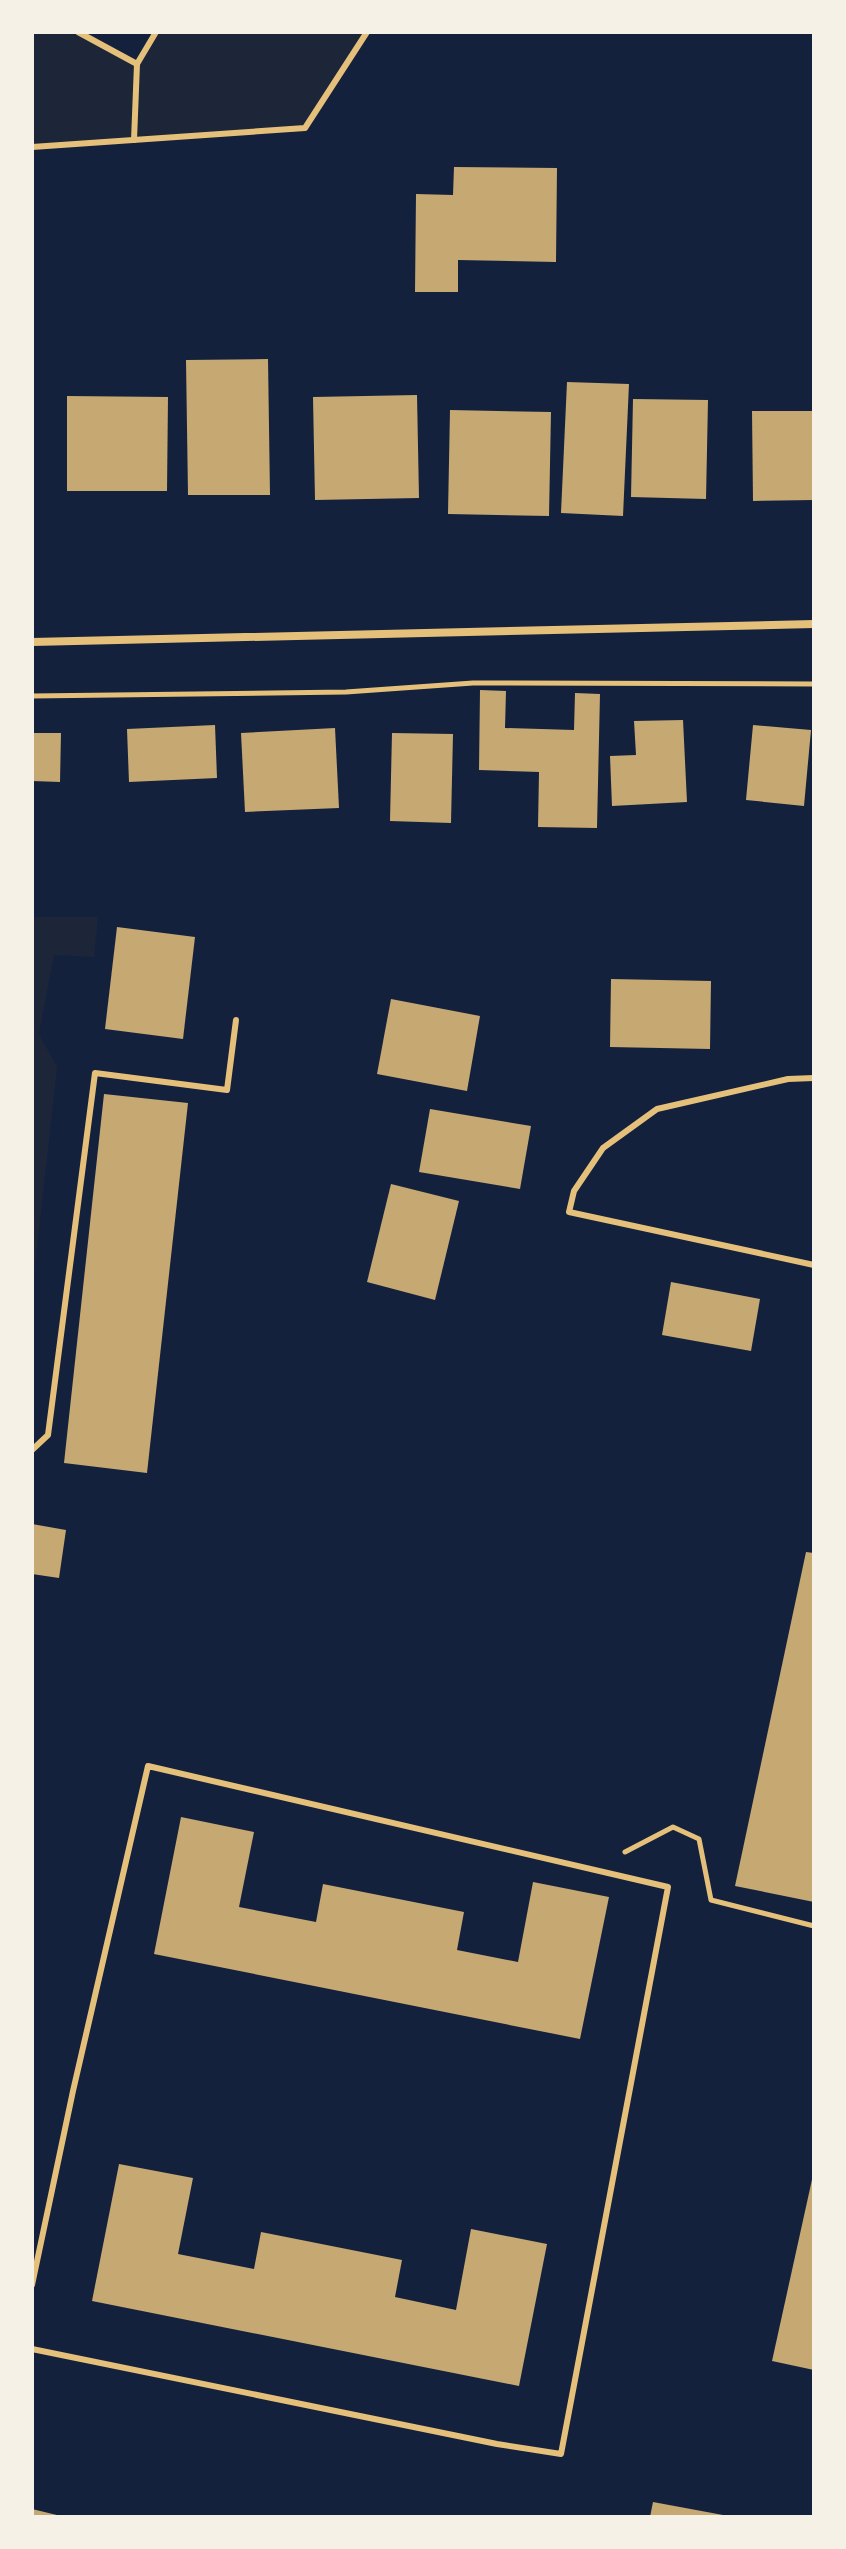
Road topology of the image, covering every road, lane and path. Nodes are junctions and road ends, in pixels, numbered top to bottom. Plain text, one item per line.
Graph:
1 (78, 32) edge
2 (156, 32) edge
3 (367, 32) edge
4 (137, 64) junction
5 (134, 140) junction
6 (32, 147) edge
7 (814, 624) edge
8 (32, 642) edge
9 (814, 684) edge
10 (32, 696) edge
11 (236, 1020) dead end
12 (814, 1078) edge
13 (814, 1265) edge
14 (32, 1450) edge
15 (592, 1869) junction
16 (814, 1926) edge
17 (32, 2285) edge
18 (32, 2349) edge

1 - 4 lane
2 - 4 lane
3 - 5 lane
4 - 5 lane
5 - 6 lane
7 - 8 street
9 - 10 path
11 - 14 lane
12 - 13 lane
15 - 16 path
15 - 17 lane
15 - 18 lane

